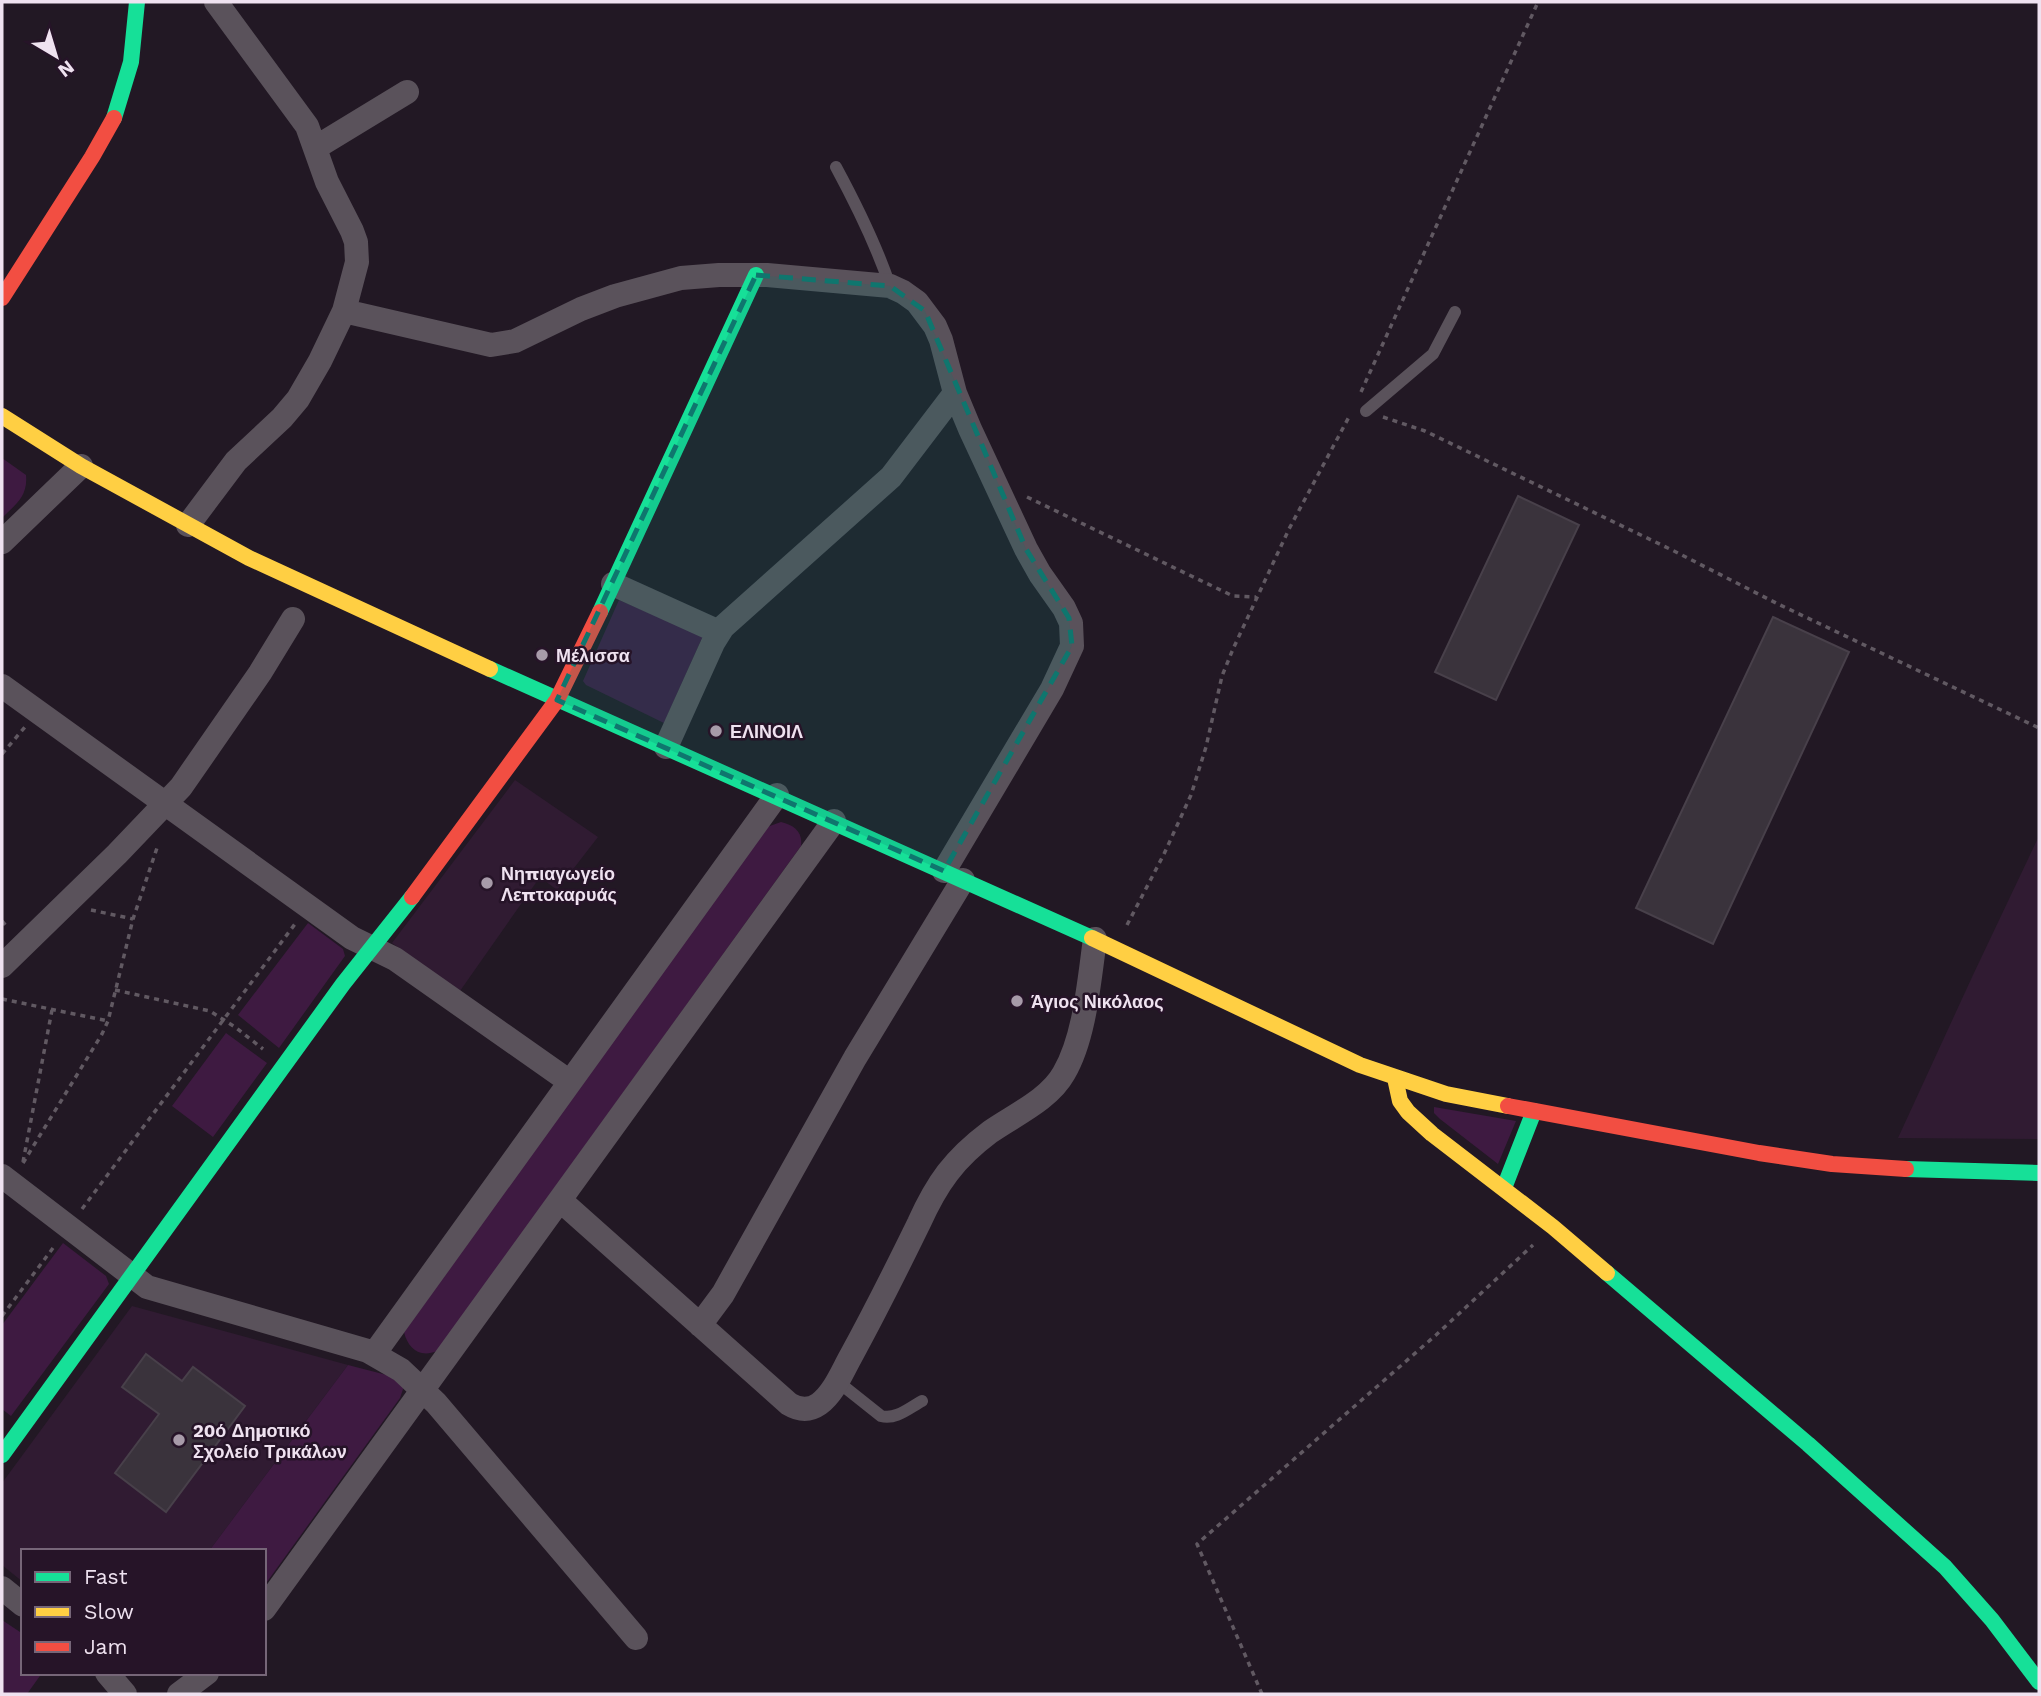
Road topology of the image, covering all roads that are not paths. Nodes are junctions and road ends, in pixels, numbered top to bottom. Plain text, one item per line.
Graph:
1 (138, 2) edge
2 (216, 2) edge
3 (407, 92) dead end
4 (315, 148) junction
5 (836, 167) dead end
6 (48, 225) junction
7 (755, 275) junction
8 (2, 282) edge
9 (890, 286) junction
10 (2, 298) edge
11 (344, 311) junction
12 (1455, 312) dead end
13 (955, 393) junction
14 (2, 396) edge
15 (1361, 409) road end
16 (2, 416) edge
17 (50, 445) junction
18 (81, 466) junction
19 (188, 525) junction
20 (2, 542) edge
21 (613, 583) junction
22 (293, 619) dead end
23 (719, 632) junction
24 (2, 686) edge
25 (557, 700) junction
26 (666, 747) junction
27 (777, 795) junction
28 (166, 804) junction
29 (834, 821) junction
30 (954, 875) junction
31 (1105, 944) junction
32 (371, 949) junction
33 (2, 966) edge
34 (1395, 1078) junction
35 (570, 1082) junction
36 (1534, 1111) junction
37 (2039, 1173) edge
38 (2, 1176) edge
39 (1504, 1188) junction
40 (561, 1201) junction
41 (131, 1277) junction
42 (700, 1325) junction
43 (374, 1354) junction
44 (837, 1381) junction
45 (422, 1388) junction
46 (922, 1401) dead end
47 (2, 1455) edge
48 (2, 1588) edge
49 (21, 1603) edge
50 (266, 1606) edge
51 (636, 1638) dead end
52 (109, 1675) edge
53 (204, 1675) edge
54 (2039, 1682) edge
55 (125, 1694) edge
56 (179, 1694) edge

1 - 6 street
2 - 4 street
3 - 4 street
4 - 11 street
5 - 9 lane
6 - 8 street
6 - 10 street
7 - 9 street
7 - 11 street
7 - 21 street
9 - 13 street
11 - 19 street
12 - 15 lane
13 - 23 street
13 - 30 street
14 - 17 street
16 - 17 street
17 - 18 street
18 - 19 street
18 - 20 street
19 - 25 street
21 - 23 street
21 - 25 street
22 - 28 street
23 - 26 street
24 - 28 street
25 - 26 street
25 - 32 street
26 - 27 street
27 - 29 street
27 - 35 street
28 - 32 street
28 - 33 street
29 - 30 street
29 - 40 street
30 - 31 street
30 - 42 street
31 - 34 street
31 - 44 street
32 - 35 street
32 - 41 street
34 - 36 street
34 - 39 street
35 - 43 street
36 - 37 street
36 - 39 street
38 - 41 street
39 - 54 street
40 - 42 street
40 - 45 street
41 - 43 street
41 - 47 street
42 - 44 street
43 - 45 street
44 - 46 lane
45 - 50 street
45 - 51 street
48 - 49 street
52 - 55 street
53 - 56 street

